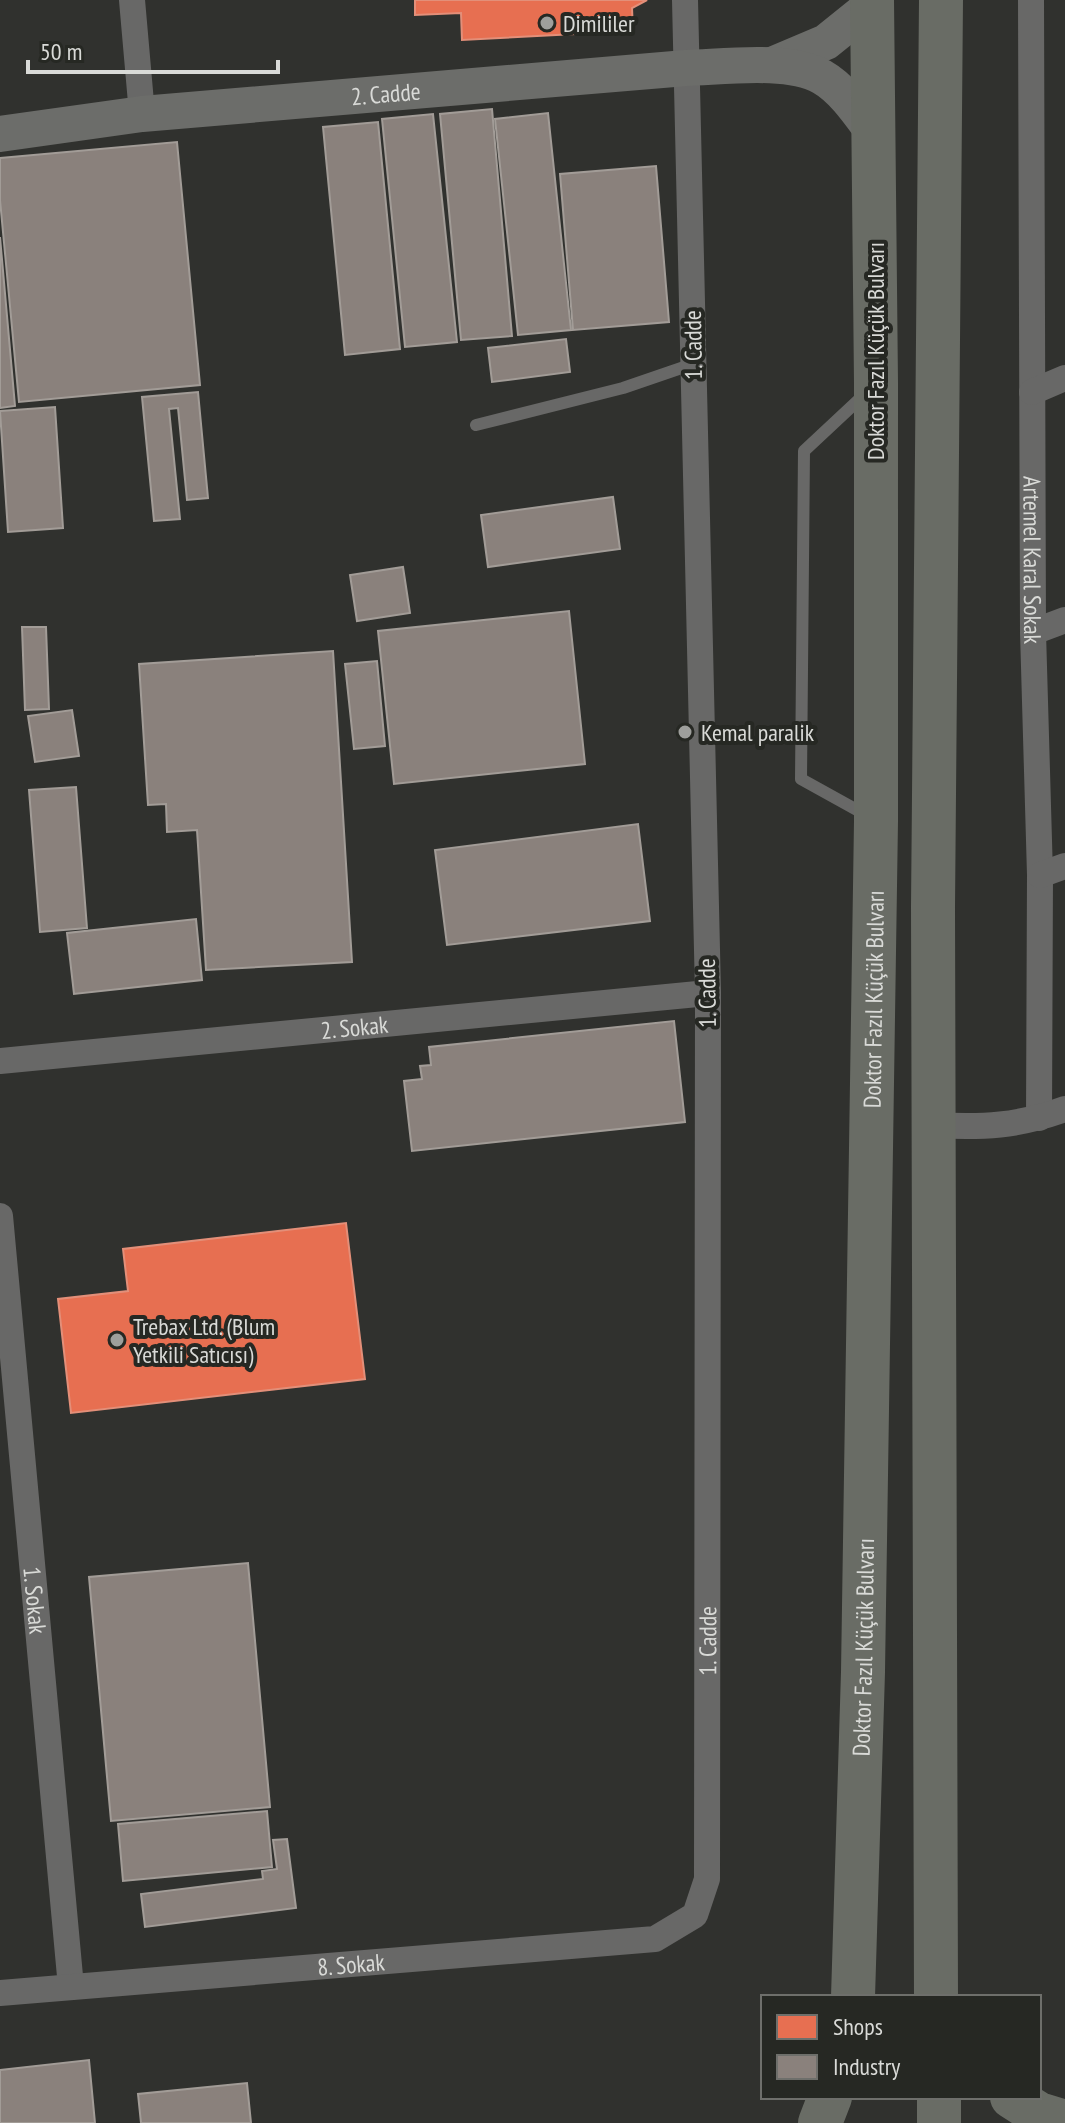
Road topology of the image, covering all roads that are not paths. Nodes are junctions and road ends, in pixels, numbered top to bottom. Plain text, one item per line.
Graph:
1 (132, 0) edge
2 (685, 0) edge
3 (941, 0) edge
4 (1031, 0) edge
5 (872, 3) edge
6 (774, 64) junction
7 (686, 68) junction
8 (142, 114) junction
9 (873, 132) junction
10 (0, 134) edge
11 (693, 364) junction
12 (1065, 378) edge
13 (876, 383) junction
14 (1032, 392) junction
15 (476, 425) dead end
16 (1065, 620) edge
17 (1033, 632) junction
18 (876, 821) junction
19 (1065, 866) edge
20 (1040, 875) junction
21 (708, 993) junction
22 (0, 1061) edge
23 (1065, 1109) edge
24 (1039, 1118) junction
25 (933, 1125) junction
26 (0, 1216) edge
27 (695, 1915) joint
28 (934, 1921) junction
29 (71, 1987) junction
30 (0, 1993) edge
31 (853, 1995) edge
32 (936, 1995) edge
33 (952, 1995) edge
34 (829, 2099) edge
35 (850, 2099) edge
36 (939, 2099) edge
37 (1015, 2099) edge
38 (1065, 2122) edge
39 (820, 2123) edge
40 (850, 2123) edge
41 (939, 2123) edge

1 - 8 street
2 - 7 street, 1. Cadde
3 - 25 highway
4 - 14 street, Artemel Karal Sokak
5 - 6 street, 2. Cadde
5 - 9 highway, Doktor Fazıl Küçük Bulvarı
6 - 7 street, 2. Cadde
6 - 9 street, 2. Cadde
7 - 8 street, 2. Cadde
7 - 11 street, 1. Cadde
8 - 10 street, 2. Cadde
9 - 13 highway, Doktor Fazıl Küçük Bulvarı
11 - 15 lane
11 - 21 street, 1. Cadde
12 - 14 street
13 - 18 highway, Doktor Fazıl Küçük Bulvarı
13 - 18 lane
14 - 17 street, Artemel Karal Sokak
16 - 17 street
17 - 20 street, Artemel Karal Sokak
18 - 31 highway, Doktor Fazıl Küçük Bulvarı
19 - 20 street
20 - 24 street, Artemel Karal Sokak
21 - 22 street, 2. Sokak
21 - 27 street, 1. Cadde
23 - 24 street
24 - 25 street
25 - 28 highway
26 - 29 street, 1. Sokak
27 - 29 street, 8. Sokak
28 - 32 highway
28 - 33 highway
29 - 30 street, 8. Sokak
34 - 39 highway
35 - 40 highway
36 - 41 highway
37 - 38 highway

